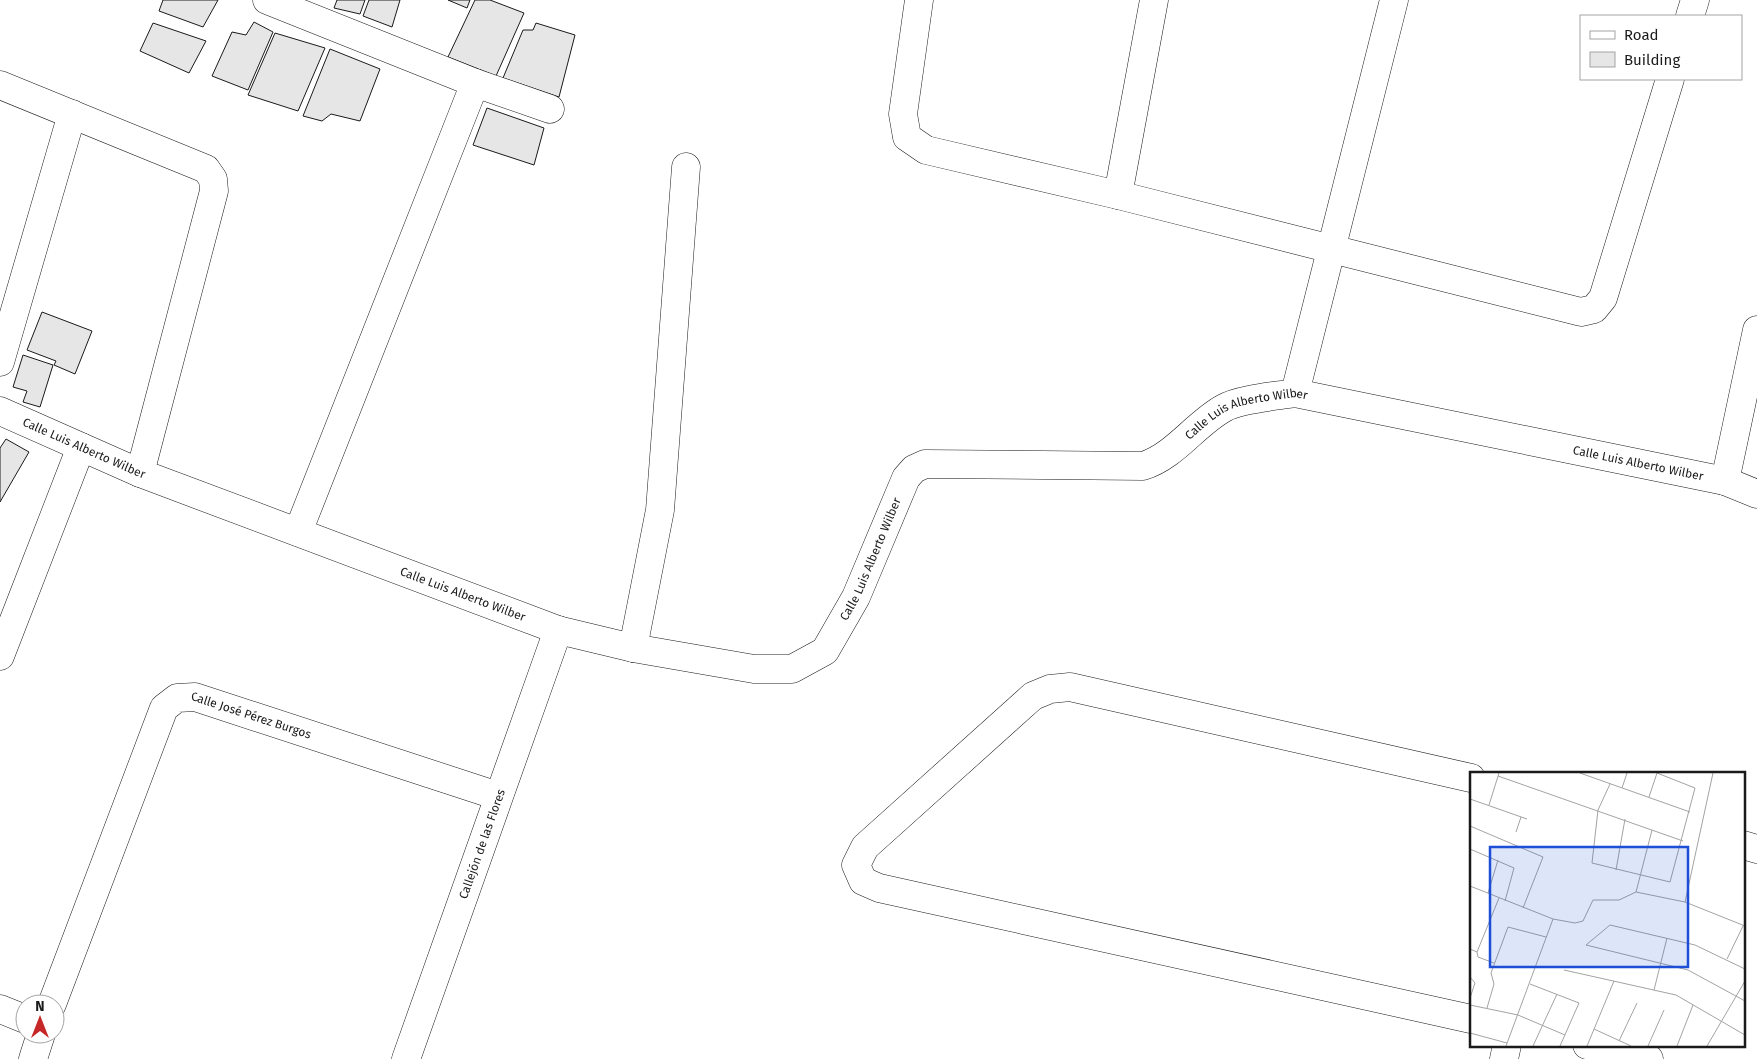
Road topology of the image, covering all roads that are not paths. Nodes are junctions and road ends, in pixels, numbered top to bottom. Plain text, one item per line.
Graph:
1 (267, 0) edge
2 (919, 0) edge
3 (1154, 0) edge
4 (1394, 0) edge
5 (1695, 0) edge
6 (1690, 15) edge
7 (1670, 80) edge
8 (475, 83) junction
9 (0, 85) edge
10 (550, 109) dead end
11 (72, 114) junction
12 (686, 167) dead end
13 (1118, 195) junction
14 (1332, 250) junction
15 (1757, 330) edge
16 (0, 362) edge
17 (1295, 393) junction
18 (0, 411) edge
19 (81, 447) junction
20 (140, 473) junction
21 (1725, 481) junction
22 (1757, 494) edge
23 (298, 532) junction
24 (558, 630) junction
25 (633, 648) junction
26 (0, 656) edge
27 (1470, 778) edge
28 (498, 796) junction
29 (1744, 845) edge
30 (1757, 849) edge
31 (56, 994) edge
32 (0, 1009) edge
33 (15, 1015) edge
34 (1470, 1020) edge
35 (38, 1044) edge
36 (1507, 1046) edge
37 (1591, 1046) edge
38 (33, 1059) edge
39 (406, 1059) edge
40 (1504, 1059) edge
41 (1649, 1059) edge

1 - 8 street
2 - 13 street
3 - 13 street
4 - 14 street
5 - 6 street
7 - 14 street
8 - 10 street
8 - 23 street
9 - 11 street
11 - 16 street
11 - 20 street
12 - 25 street
13 - 14 street
14 - 17 street
15 - 21 street
17 - 21 street, Calle Luis Alberto Wilber
17 - 25 street, Calle Luis Alberto Wilber
18 - 19 street, Calle Luis Alberto Wilber
19 - 20 street, Calle Luis Alberto Wilber
19 - 26 street
20 - 23 street, Calle Luis Alberto Wilber
21 - 22 street, Calle Luis Alberto Wilber
23 - 24 street, Calle Luis Alberto Wilber
24 - 25 street, Calle Luis Alberto Wilber
24 - 28 street, Callejón de las Flores
27 - 34 street
28 - 31 street, Calle José Pérez Burgos
28 - 39 street, Callejón de las Flores
29 - 30 street
32 - 33 street
35 - 38 street
36 - 40 street
37 - 41 street

